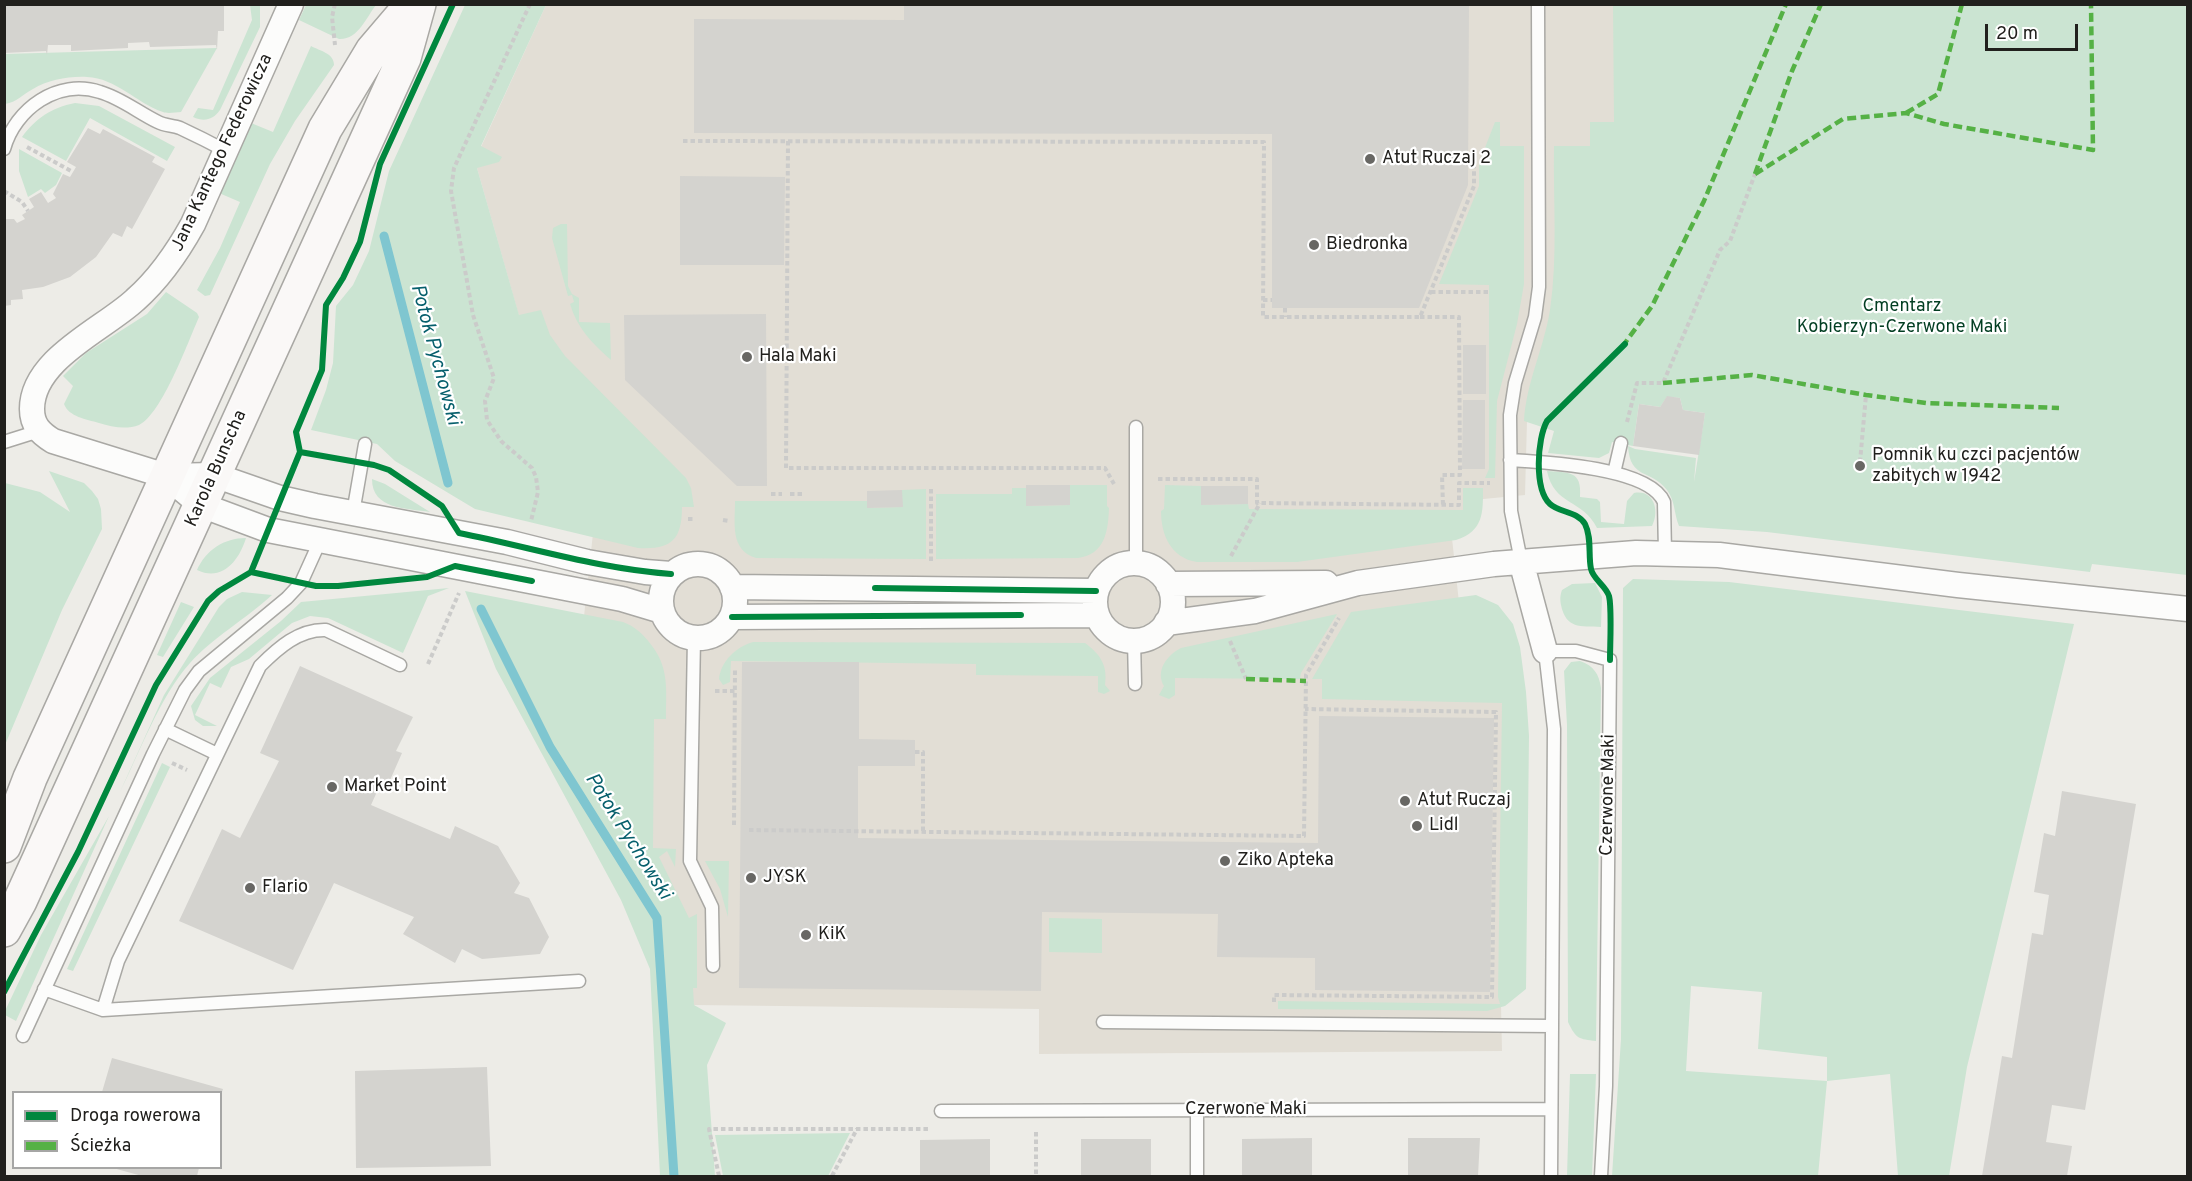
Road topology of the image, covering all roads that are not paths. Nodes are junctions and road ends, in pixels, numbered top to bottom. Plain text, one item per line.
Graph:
1 (291, 4) edge
2 (412, 4) edge
3 (420, 4) edge
4 (1538, 4) edge
5 (4, 149) edge
6 (226, 151) junction
7 (1136, 427) dead end
8 (39, 431) junction
9 (4, 442) edge
10 (1621, 443) road end
11 (365, 444) dead end
12 (1510, 460) junction
13 (1614, 473) junction
14 (214, 475) junction
15 (166, 476) junction
16 (201, 505) junction
17 (353, 513) junction
18 (320, 541) junction
19 (1665, 553) junction
20 (1521, 561) junction
21 (1136, 563) junction
22 (671, 574) junction
23 (1358, 583) junction
24 (1168, 584) junction
25 (732, 587) junction
26 (1096, 591) junction
27 (2187, 609) edge
28 (662, 611) junction
29 (1097, 615) junction
30 (732, 616) junction
31 (1166, 623) junction
32 (694, 638) junction
33 (1134, 640) junction
34 (1545, 651) junction
35 (400, 665) dead end
36 (1135, 684) dead end
37 (165, 729) junction
38 (217, 754) junction
39 (4, 846) edge
40 (4, 930) edge
41 (713, 966) dead end
42 (579, 981) dead end
43 (44, 989) junction
44 (103, 1010) junction
45 (1103, 1022) dead end
46 (1552, 1026) junction
47 (23, 1036) dead end
48 (1551, 1109) junction
49 (1197, 1110) junction
50 (941, 1111) dead end
51 (1197, 1176) edge
52 (1551, 1176) edge
53 (1601, 1176) edge

1 - 6 street, Jana Kantego Federowicza
2 - 15 main road
3 - 14 main road, Karola Bunscha
4 - 12 lane
5 - 6 lane
6 - 8 street, Jana Kantego Federowicza
7 - 21 lane
8 - 9 lane
8 - 15 street
10 - 13 lane
11 - 17 lane
12 - 13 lane
12 - 20 lane
13 - 19 lane
14 - 15 street
14 - 16 main road, Karola Bunscha
14 - 17 street
15 - 16 street
15 - 39 main road
16 - 18 street
16 - 40 main road, Karola Bunscha
17 - 22 street
18 - 28 street
18 - 37 lane
19 - 20 street
19 - 27 street
20 - 23 street
20 - 34 street
21 - 24 street
21 - 26 street
22 - 25 street
22 - 28 street
23 - 24 street
23 - 31 street
24 - 31 street
25 - 26 street
25 - 30 street
26 - 29 street
28 - 32 street
29 - 30 street
29 - 33 street
30 - 32 street
31 - 33 street
32 - 41 lane
33 - 36 lane
34 - 46 lane
34 - 53 lane, Czerwone Maki
35 - 38 lane
37 - 38 lane
37 - 43 lane
38 - 44 lane
42 - 44 lane
43 - 44 lane
43 - 47 lane
45 - 46 lane
46 - 48 lane
48 - 49 lane, Czerwone Maki
48 - 52 lane
49 - 50 lane, Czerwone Maki
49 - 51 lane

